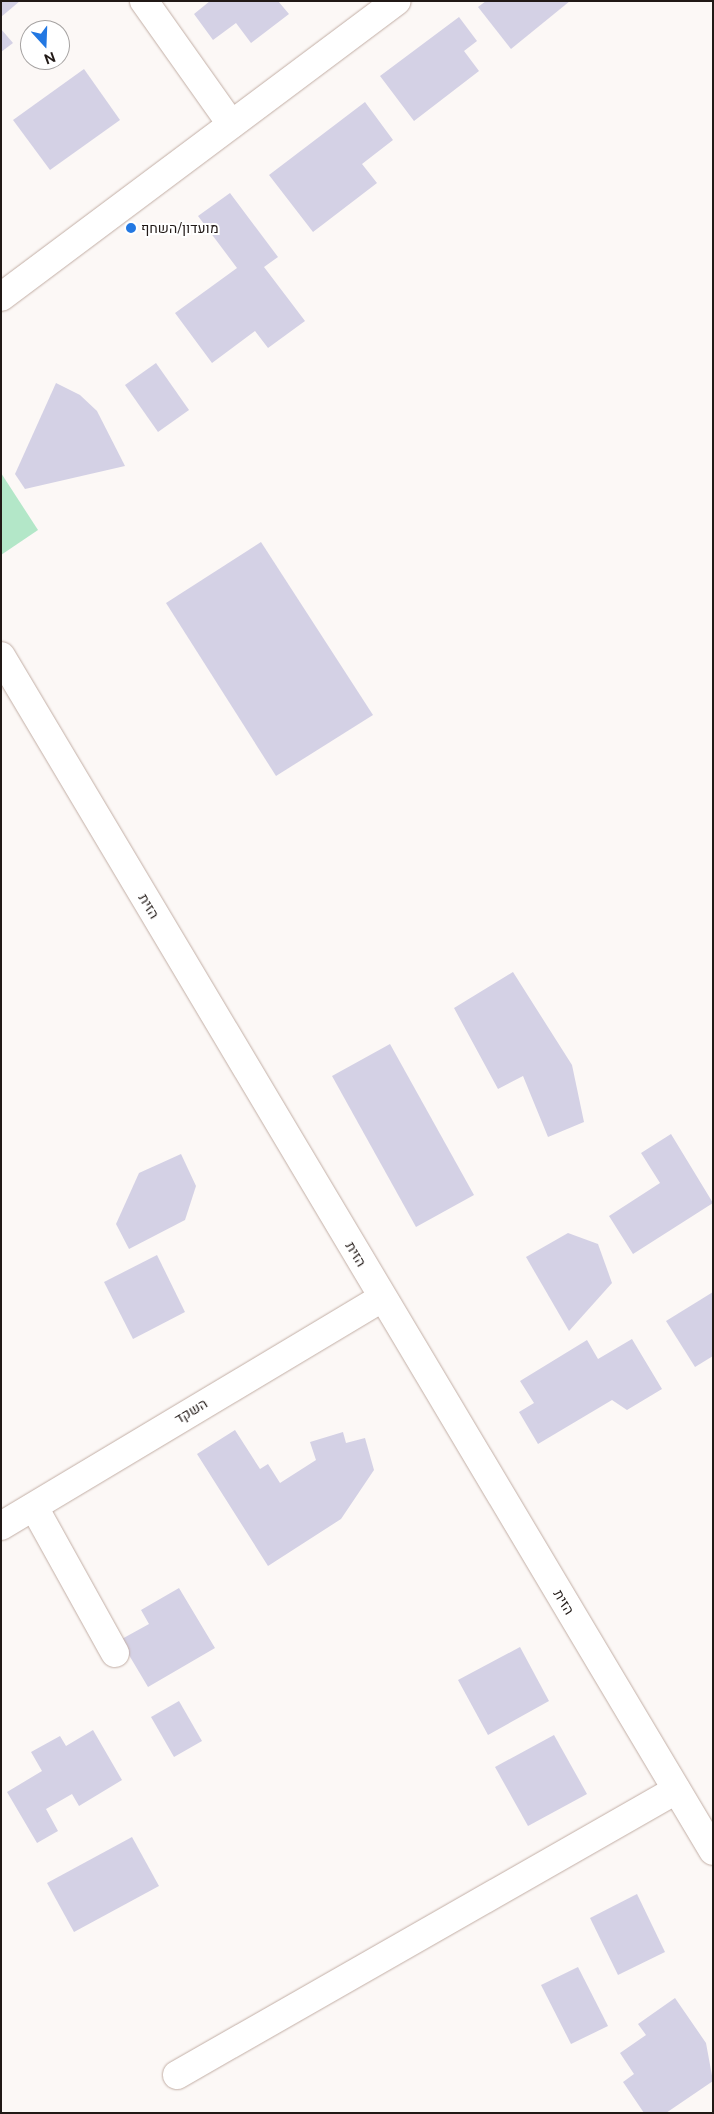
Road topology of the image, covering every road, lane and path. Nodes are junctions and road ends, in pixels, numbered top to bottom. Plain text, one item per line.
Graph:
1 (144, 1) edge
2 (396, 1) edge
3 (231, 124) junction
4 (1, 297) edge
5 (1, 656) edge
6 (382, 1298) junction
7 (34, 1507) junction
8 (1, 1526) edge
9 (115, 1653) dead end
10 (676, 1790) junction
11 (713, 1851) edge
12 (177, 2075) dead end

1 - 3 street
2 - 3 street
3 - 4 street
5 - 6 street, הזית
6 - 7 street, השקד
6 - 10 street, הזית
7 - 8 street, השקד
7 - 9 street
10 - 11 street, הזית
10 - 12 street

